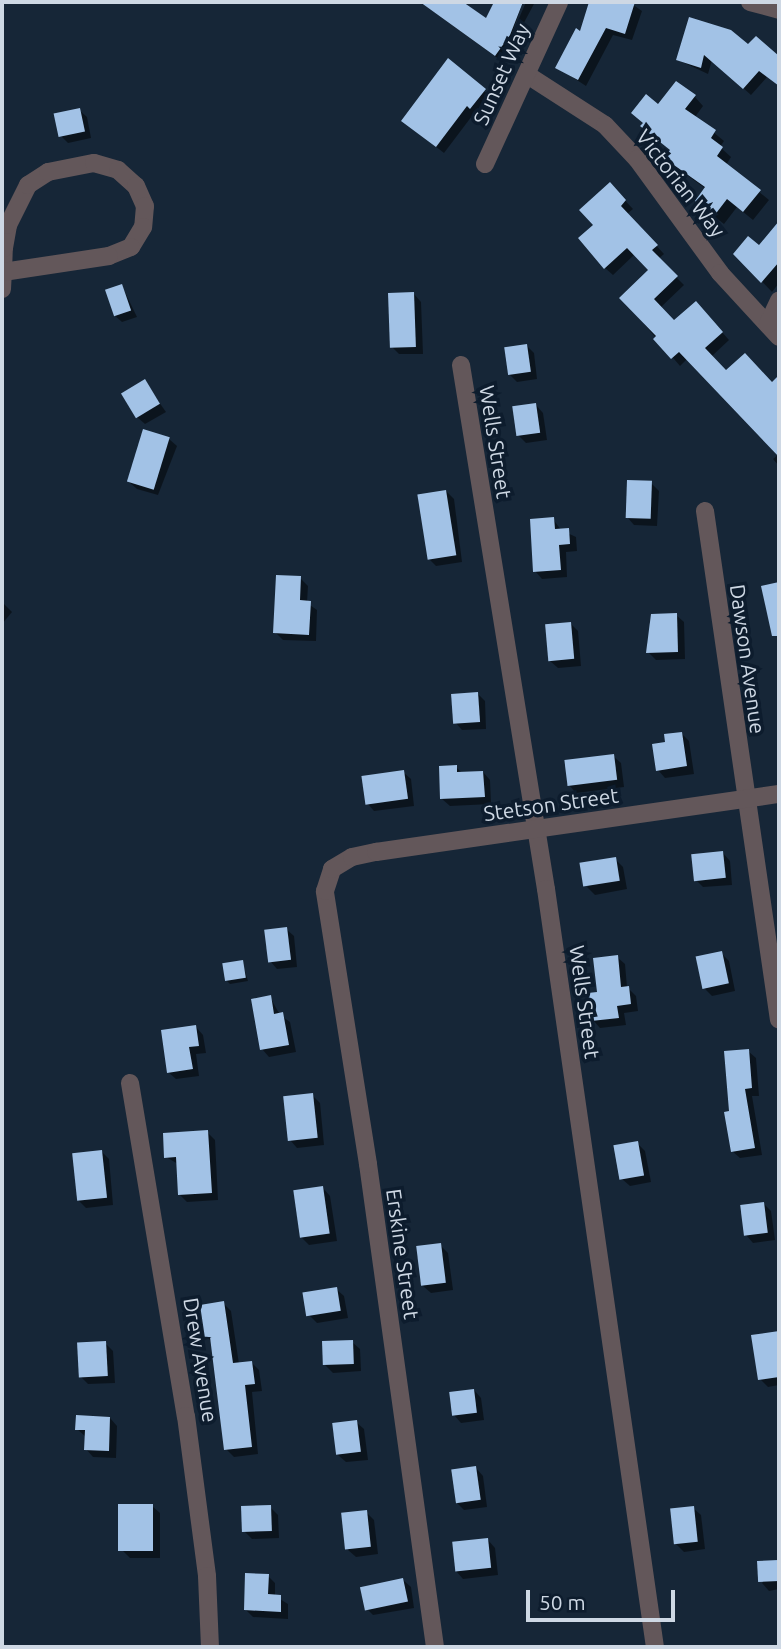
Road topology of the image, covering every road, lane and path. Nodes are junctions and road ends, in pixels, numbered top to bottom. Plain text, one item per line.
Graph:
1 (559, 2) edge
2 (750, 2) edge
3 (779, 10) edge
4 (529, 76) junction
5 (485, 164) dead end
6 (2, 280) edge
7 (779, 300) edge
8 (774, 331) edge
9 (461, 365) dead end
10 (705, 511) dead end
11 (779, 794) edge
12 (744, 799) junction
13 (535, 829) junction
14 (332, 869) joint
15 (779, 1020) edge
16 (130, 1083) dead end
17 (210, 1647) edge
18 (435, 1647) edge
19 (655, 1647) edge

1 - 4 street, Sunset Way
2 - 3 street
4 - 5 street, Sunset Way
4 - 8 street, Victorian Way
6 - 6 street
7 - 8 street
9 - 13 street, Wells Street
10 - 12 street, Dawson Avenue
11 - 12 street, Stetson Street
12 - 13 street, Stetson Street
12 - 15 street, Dawson Avenue
13 - 14 street, Stetson Street
13 - 19 street, Wells Street
14 - 18 street, Erskine Street
16 - 17 street, Drew Avenue

